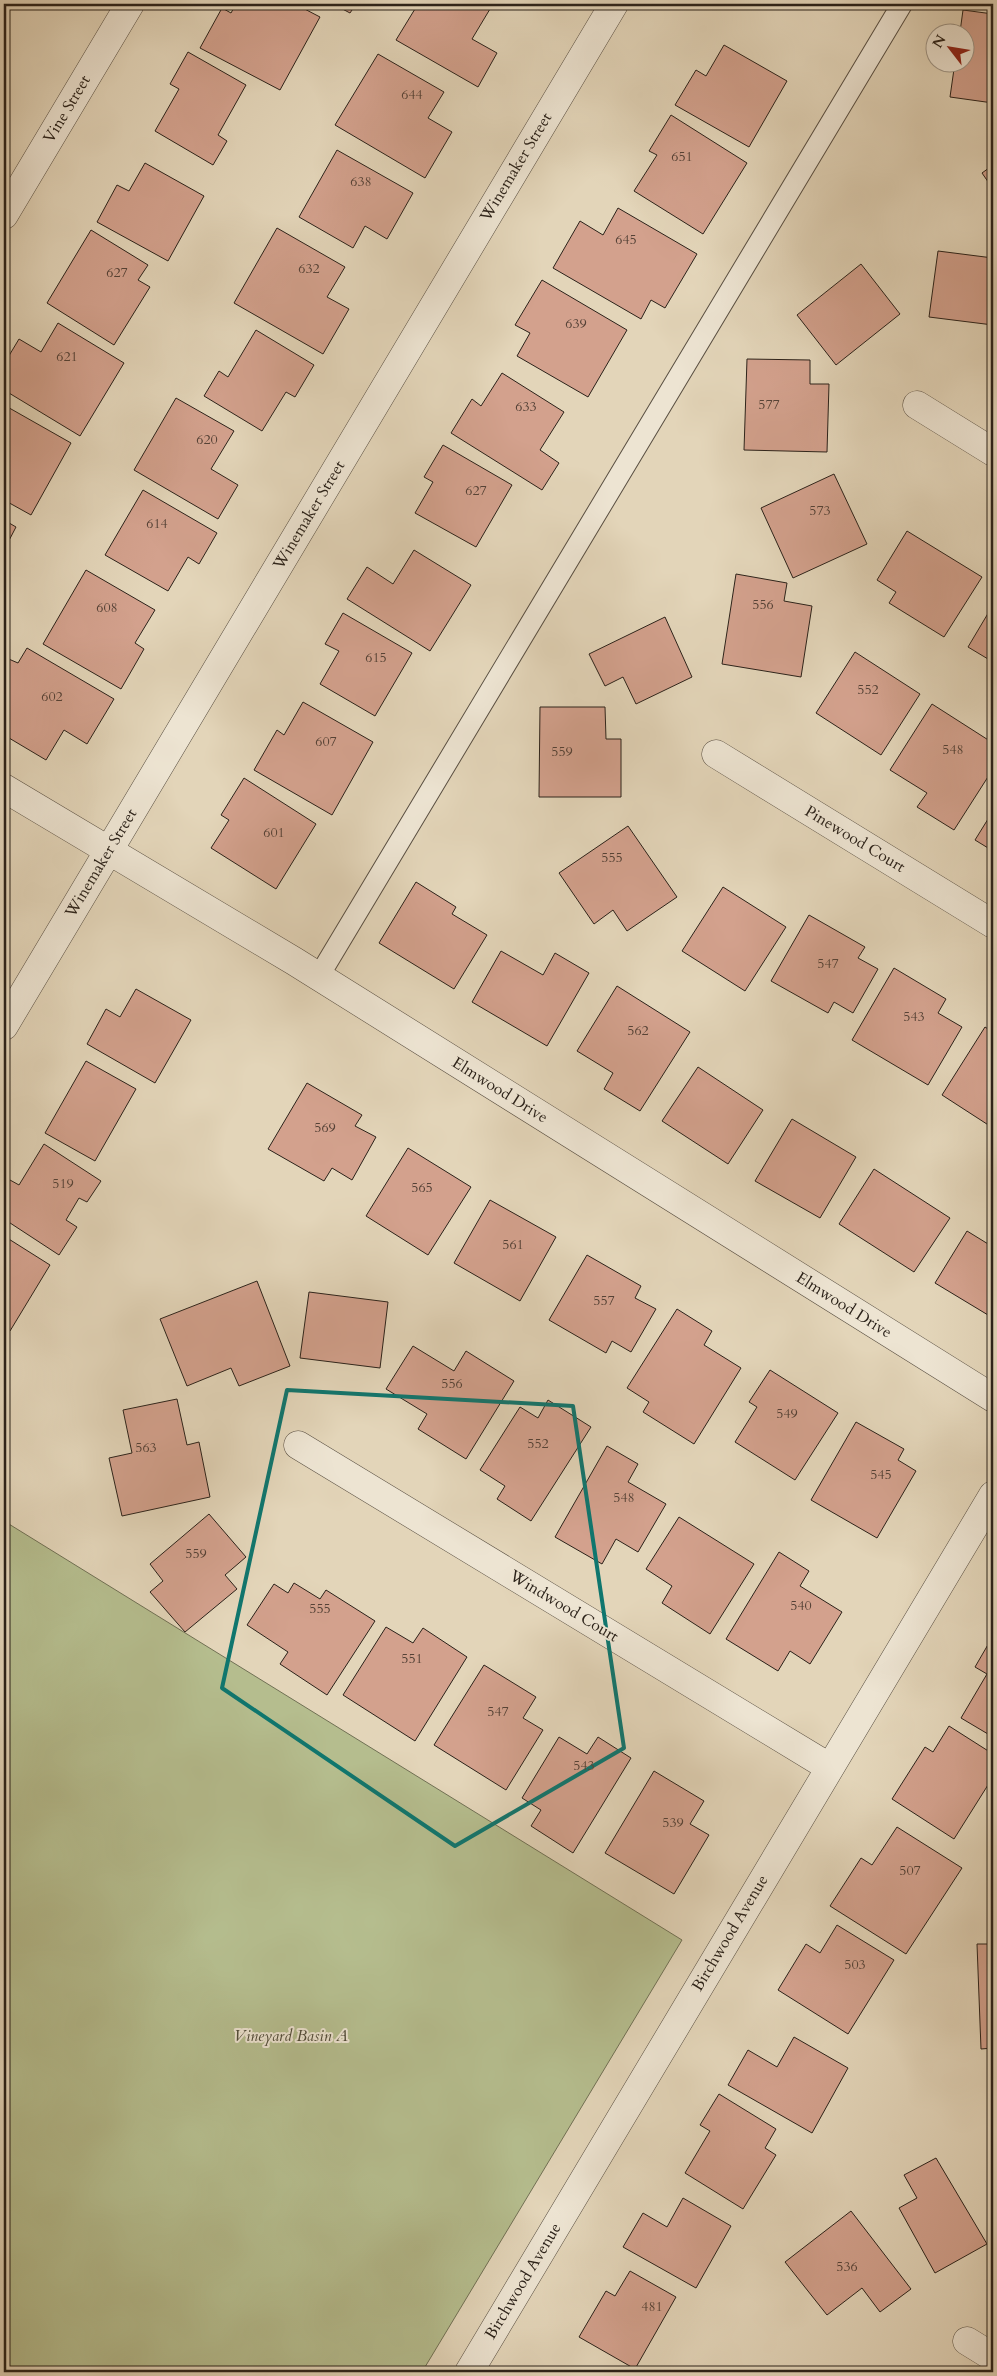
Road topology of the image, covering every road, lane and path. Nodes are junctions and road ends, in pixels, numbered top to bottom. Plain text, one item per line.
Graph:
1 (130, 4) edge
2 (614, 4) edge
3 (902, 4) edge
4 (4, 215) edge
5 (917, 405) dead end
6 (993, 452) edge
7 (716, 754) dead end
8 (4, 788) edge
9 (108, 851) junction
10 (993, 924) edge
11 (318, 976) junction
12 (4, 1026) edge
13 (993, 1398) edge
14 (298, 1445) dead end
15 (993, 1495) edge
16 (829, 1767) junction
17 (967, 2341) dead end
18 (993, 2356) edge
19 (469, 2372) edge

1 - 4 street, Vine Street
2 - 9 street, Winemaker Street
3 - 11 lane
5 - 6 street
7 - 10 street, Pinewood Court
8 - 9 street, Elmwood Drive
9 - 11 street, Elmwood Drive
9 - 12 street, Winemaker Street
11 - 13 street, Elmwood Drive
14 - 16 street, Windwood Court
15 - 16 street, Birchwood Avenue
16 - 19 street, Birchwood Avenue
17 - 18 street

